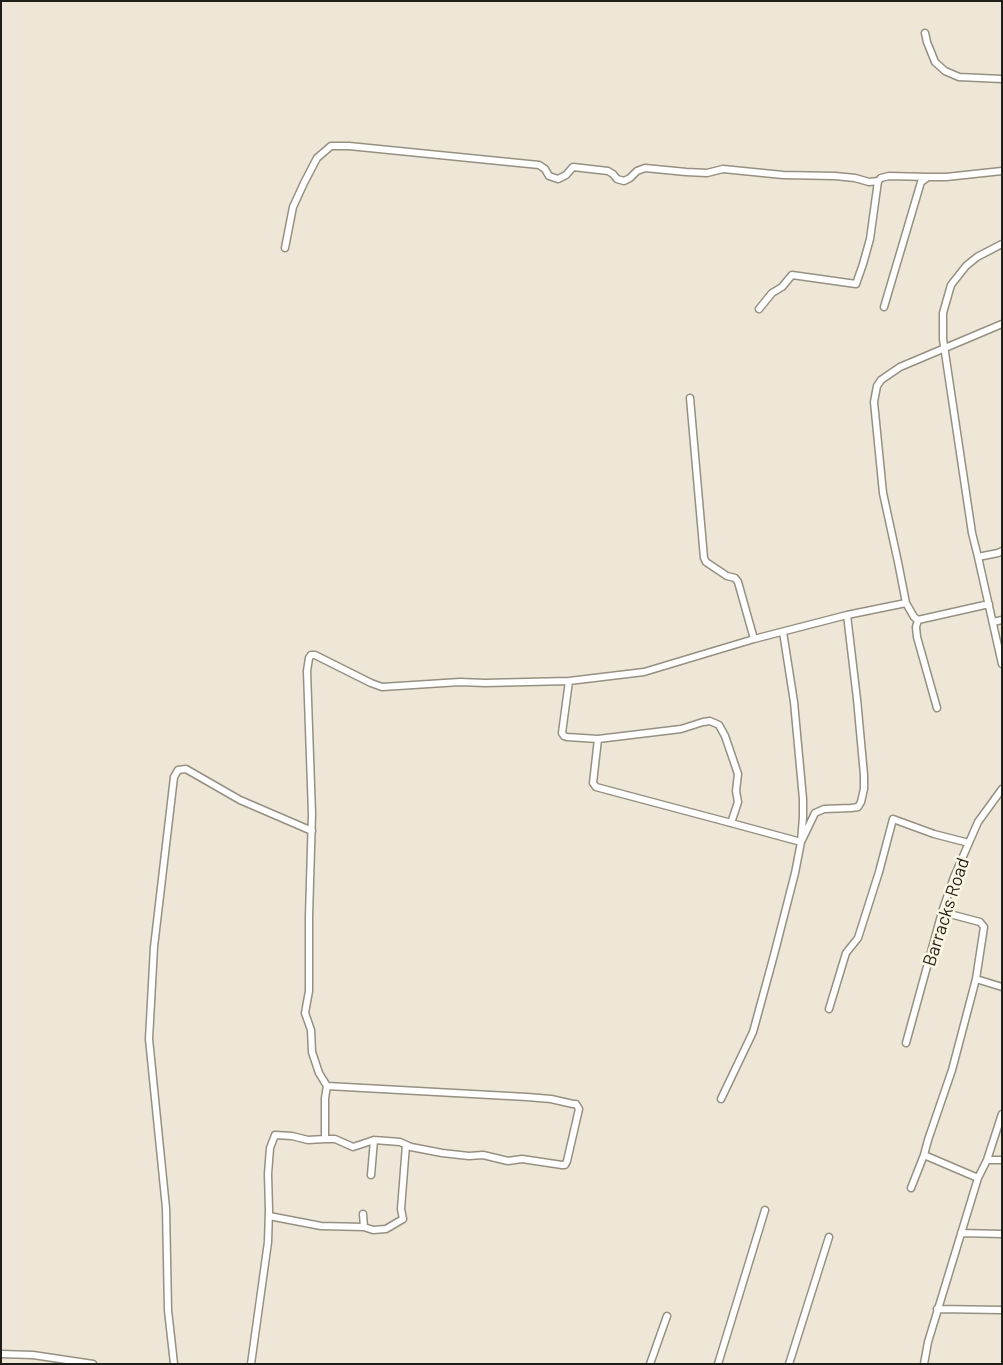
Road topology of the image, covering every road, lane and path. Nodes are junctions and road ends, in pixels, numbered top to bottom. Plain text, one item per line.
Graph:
1 (924, 34) dead end
2 (1002, 79) edge
3 (1002, 171) edge
4 (928, 177) junction
5 (878, 181) junction
6 (1002, 244) edge
7 (285, 248) dead end
8 (884, 307) dead end
9 (759, 309) dead end
10 (1002, 324) edge
11 (991, 328) junction
12 (1002, 330) edge
13 (945, 348) junction
14 (690, 398) dead end
15 (1002, 551) edge
16 (978, 557) junction
17 (906, 603) junction
18 (989, 604) junction
19 (847, 615) junction
20 (918, 620) junction
21 (1002, 620) edge
22 (993, 622) junction
23 (783, 632) junction
24 (754, 639) junction
25 (1002, 664) edge
26 (570, 681) junction
27 (937, 708) dead end
28 (598, 739) junction
29 (1002, 789) edge
30 (731, 822) junction
31 (312, 831) junction
32 (801, 842) junction
33 (969, 843) junction
34 (942, 912) junction
35 (976, 978) junction
36 (1002, 987) edge
37 (829, 1009) dead end
38 (906, 1042) dead end
39 (327, 1086) junction
40 (721, 1099) dead end
41 (1002, 1114) edge
42 (324, 1139) junction
43 (374, 1140) junction
44 (406, 1145) junction
45 (924, 1155) junction
46 (987, 1160) junction
47 (1002, 1160) edge
48 (371, 1175) dead end
49 (978, 1178) junction
50 (910, 1188) dead end
51 (764, 1210) dead end
52 (363, 1214) dead end
53 (269, 1216) junction
54 (364, 1227) junction
55 (961, 1233) junction
56 (1002, 1234) edge
57 (829, 1237) dead end
58 (937, 1309) junction
59 (1002, 1310) edge
60 (667, 1316) dead end
61 (1, 1354) edge
62 (93, 1364) edge
63 (174, 1364) edge
64 (251, 1364) edge
65 (650, 1364) edge
66 (718, 1364) edge
67 (789, 1364) edge
68 (924, 1364) edge

1 - 2 street
3 - 4 street
4 - 5 street
4 - 8 street
5 - 7 street
5 - 9 street
6 - 13 street
10 - 11 street
11 - 12 street
11 - 13 street
13 - 16 street
13 - 17 street
14 - 24 street
15 - 16 street
16 - 18 street
17 - 19 street
17 - 20 street
18 - 20 street
18 - 22 street
19 - 23 street
19 - 32 street
20 - 27 street
21 - 22 street
22 - 25 street
23 - 24 street
23 - 32 street
24 - 26 street
26 - 28 street
26 - 31 street
28 - 30 street
28 - 30 street
29 - 33 street, Barracks Road
30 - 32 street
31 - 39 street
31 - 63 street
32 - 40 street
33 - 34 street, Barracks Road
33 - 37 street
34 - 35 street
34 - 38 street, Barracks Road
35 - 36 street
35 - 45 street
39 - 42 street
39 - 44 street
41 - 46 street
42 - 43 street
42 - 53 street
43 - 44 street
43 - 48 street
44 - 54 street
45 - 49 street
45 - 50 street
46 - 47 street
46 - 49 street
49 - 55 street
51 - 66 street
52 - 54 street
53 - 54 street
53 - 64 street
55 - 56 street
55 - 58 street
57 - 67 street
58 - 59 street
58 - 68 street
60 - 65 street
61 - 62 street

